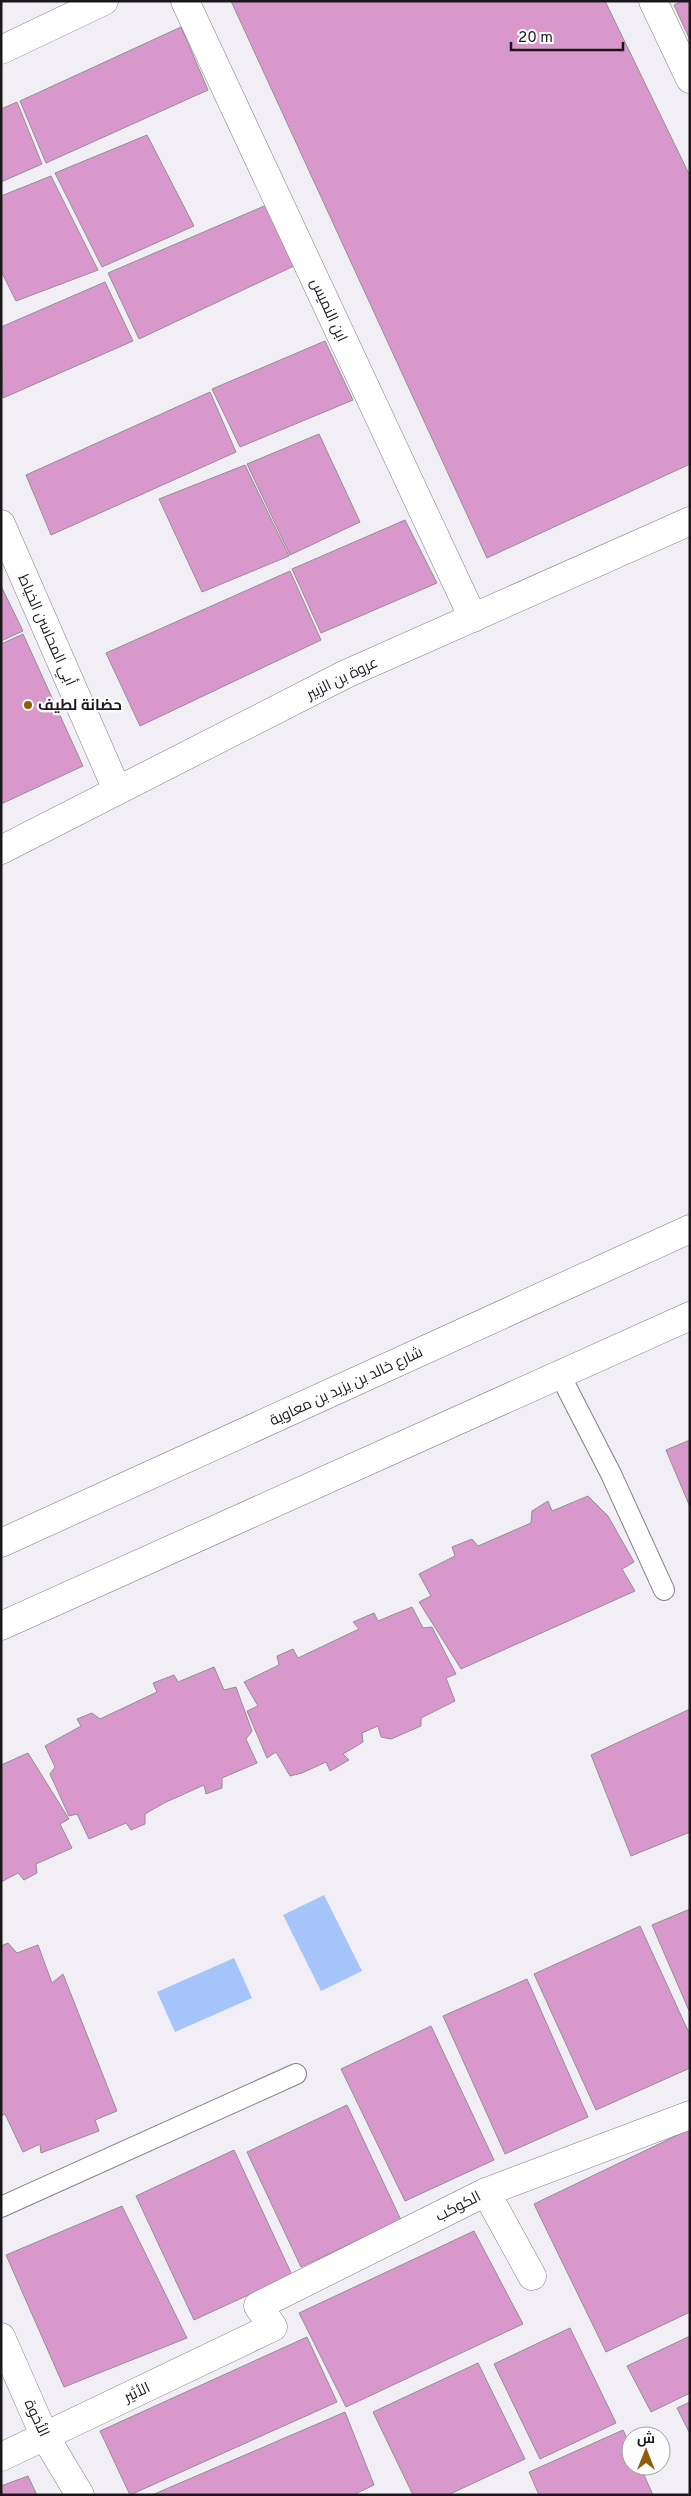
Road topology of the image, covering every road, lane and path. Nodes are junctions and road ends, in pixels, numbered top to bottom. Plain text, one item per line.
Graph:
1 (104, 1) edge
2 (185, 1) edge
3 (653, 1) edge
4 (1, 50) edge
5 (690, 79) edge
6 (690, 521) edge
7 (1, 524) edge
8 (473, 618) junction
9 (117, 790) junction
10 (1, 850) edge
11 (690, 1229) edge
12 (690, 1316) edge
13 (559, 1373) junction
14 (1, 1543) edge
15 (664, 1590) dead end
16 (1, 1626) edge
17 (296, 2074) dead end
18 (690, 2115) edge
19 (486, 2192) junction
20 (1, 2207) edge
21 (532, 2276) dead end
22 (273, 2327) joint
23 (1, 2337) edge
24 (44, 2435) junction
25 (1, 2457) edge
26 (80, 2495) edge

1 - 4 street
2 - 8 street, ابن النميس
3 - 5 street
6 - 8 street, عروة بن الزبير
7 - 9 street, أبي المحاسن الخياط
8 - 9 street, عروة بن الزبير
9 - 10 street, عروة بن الزبير
11 - 14 street, شارع خالد بن يزيد بن معاوية
12 - 13 street
13 - 15 lane
13 - 16 street
17 - 20 lane
18 - 19 street, الكوكب
19 - 21 street
19 - 22 street, الكوكب
22 - 24 street, الأثير
23 - 24 street, الأخوة
24 - 25 street, الأثير
24 - 26 street, الأخوة

